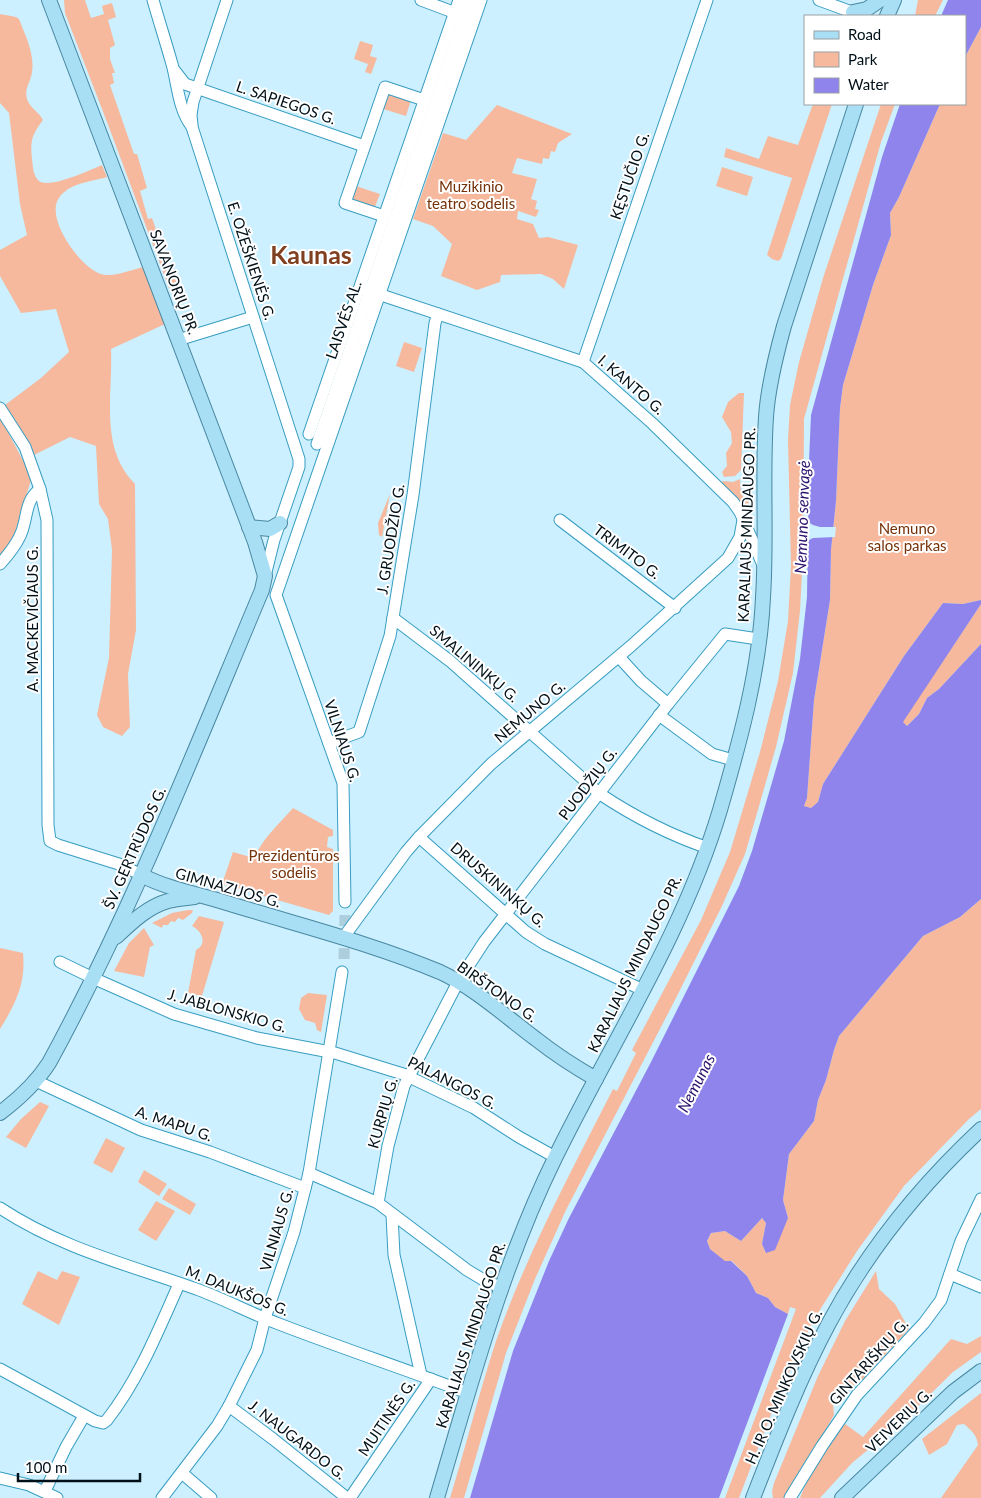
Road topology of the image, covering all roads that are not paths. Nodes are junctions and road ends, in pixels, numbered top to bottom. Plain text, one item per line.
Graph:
1 (49, 0) edge
2 (153, 0) edge
3 (228, 0) edge
4 (420, 0) edge
5 (458, 0) edge
6 (470, 0) edge
7 (481, 0) edge
8 (707, 0) edge
9 (819, 0) edge
10 (880, 0) edge
11 (894, 0) edge
12 (858, 15) edge
13 (887, 15) edge
14 (464, 16) junction
15 (172, 66) junction
16 (197, 89) junction
17 (424, 100) junction
18 (856, 105) edge
19 (192, 127) junction
20 (430, 130) junction
21 (364, 146) junction
22 (397, 216) junction
23 (370, 291) junction
24 (438, 314) junction
25 (254, 317) junction
26 (178, 340) junction
27 (582, 362) junction
28 (0, 408) edge
29 (332, 435) junction
30 (315, 438) junction
31 (324, 456) junction
32 (40, 489) junction
33 (560, 520) dead end
34 (743, 520) junction
35 (280, 522) junction
36 (249, 527) junction
37 (0, 564) edge
38 (764, 566) junction
39 (265, 576) junction
40 (276, 595) joint
41 (675, 608) junction
42 (393, 618) junction
43 (758, 639) junction
44 (619, 657) junction
45 (668, 704) junction
46 (659, 715) junction
47 (529, 732) junction
48 (329, 743) junction
49 (733, 760) junction
50 (600, 794) junction
51 (419, 837) junction
52 (50, 841) joint
53 (708, 848) junction
54 (141, 875) junction
55 (200, 896) junction
56 (345, 902) tunnel mouth
57 (505, 915) junction
58 (344, 938) junction
59 (112, 941) junction
60 (60, 962) dead end
61 (342, 972) tunnel mouth
62 (93, 978) junction
63 (458, 982) junction
64 (643, 990) junction
65 (328, 1052) junction
66 (409, 1076) junction
67 (596, 1079) junction
68 (36, 1081) junction
69 (0, 1113) edge
70 (981, 1129) edge
71 (555, 1157) junction
72 (309, 1173) junction
73 (305, 1188) junction
74 (981, 1199) edge
75 (378, 1203) junction
76 (0, 1208) edge
77 (392, 1215) junction
78 (950, 1274) junction
79 (180, 1284) junction
80 (501, 1287) junction
81 (981, 1287) edge
82 (265, 1318) junction
83 (0, 1369) edge
84 (981, 1370) edge
85 (426, 1377) junction
86 (468, 1393) junction
87 (229, 1406) junction
88 (84, 1416) junction
89 (182, 1473) junction
90 (0, 1478) edge
91 (761, 1478) junction
92 (50, 1495) edge
93 (162, 1498) edge
94 (211, 1498) edge
95 (349, 1498) edge
96 (437, 1498) edge
97 (753, 1498) edge
98 (765, 1498) edge
99 (790, 1498) edge
100 (842, 1498) edge

1 - 26 main road, SAVANORIŲ PR.
2 - 15 street, E. OŽEŠKIENĖS G.
3 - 16 street
4 - 14 street
5 - 14 street, LAISVĖS AL.
6 - 14 street, LAISVĖS AL.
7 - 14 street, LAISVĖS AL.
8 - 27 street, KĘSTUČIO G.
9 - 12 street
10 - 12 main road
11 - 13 main road
14 - 17 street, LAISVĖS AL.
14 - 20 street, LAISVĖS AL.
15 - 16 street, E. OŽEŠKIENĖS G.
15 - 19 street, E. OŽEŠKIENĖS G.
16 - 19 street
16 - 21 street, L. SAPIEGOS G.
17 - 20 street, LAISVĖS AL.
17 - 21 street
18 - 38 main road, KARALIAUS MINDAUGO PR.
19 - 25 street, E. OŽEŠKIENĖS G.
20 - 22 street, LAISVĖS AL.
20 - 22 street, LAISVĖS AL.
21 - 22 street
22 - 23 street, LAISVĖS AL.
22 - 23 street, LAISVĖS AL.
23 - 24 street, I. KANTO G.
23 - 29 street, LAISVĖS AL.
23 - 30 street, LAISVĖS AL.
24 - 27 street, I. KANTO G.
24 - 42 street, J. GRUODŽIO G.
25 - 26 street
25 - 35 street, E. OŽEŠKIENĖS G.
26 - 36 main road, SAVANORIŲ PR.
27 - 34 street, I. KANTO G.
28 - 32 street, A. MACKEVIČIAUS G.
29 - 30 street
29 - 31 street, LAISVĖS AL.
30 - 31 street
31 - 40 street, LAISVĖS AL.
32 - 37 street
32 - 52 street, A. MACKEVIČIAUS G.
33 - 41 street, TRIMITO G.
34 - 38 street, I. KANTO G.
34 - 41 street, NEMUNO G.
35 - 36 main road
35 - 39 street
36 - 39 main road, SAVANORIŲ PR.
38 - 43 main road, KARALIAUS MINDAUGO PR.
39 - 54 main road, ŠV. GERTRŪDOS G.
40 - 48 street, VILNIAUS G.
41 - 44 street, NEMUNO G.
42 - 47 street, SMALININKŲ G.
42 - 48 street, J. GRUODŽIO G.
43 - 45 street, PUODŽIŲ G.
43 - 49 main road, KARALIAUS MINDAUGO PR.
44 - 45 street
44 - 47 street, NEMUNO G.
45 - 46 street, PUODŽIŲ G.
46 - 49 street
46 - 50 street, PUODŽIŲ G.
47 - 50 street, SMALININKŲ G.
47 - 51 street, NEMUNO G.
48 - 56 street, VILNIAUS G.
49 - 53 main road, KARALIAUS MINDAUGO PR.
50 - 53 street, SMALININKŲ G.
50 - 57 street, PUODŽIŲ G.
51 - 57 street, DRUSKININKŲ G.
51 - 58 street, NEMUNO G.
52 - 54 street, GIMNAZIJOS G.
53 - 64 main road, KARALIAUS MINDAUGO PR.
54 - 55 main road, GIMNAZIJOS G.
54 - 59 main road, ŠV. GERTRŪDOS G.
55 - 58 main road, GIMNAZIJOS G.
55 - 59 main road
57 - 63 street, PUODŽIŲ G.
57 - 64 street, DRUSKININKŲ G.
58 - 63 main road, BIRŠTONO G.
59 - 62 main road, ŠV. GERTRŪDOS G.
60 - 62 street, J. JABLONSKIO G.
61 - 65 street, VILNIAUS G.
62 - 65 street, J. JABLONSKIO G.
62 - 68 main road, ŠV. GERTRŪDOS G.
63 - 66 street, KURPIŲ G.
63 - 67 main road, BIRŠTONO G.
64 - 67 main road, KARALIAUS MINDAUGO PR.
65 - 66 street, PALANGOS G.
65 - 72 street, VILNIAUS G.
66 - 71 street, PALANGOS G.
66 - 75 street, KURPIŲ G.
67 - 71 main road, KARALIAUS MINDAUGO PR.
68 - 69 main road, ŠV. GERTRŪDOS G.
68 - 73 street, A. MAPU G.
70 - 91 main road, H. IR O. MINKOVSKIŲ G.
71 - 80 main road, KARALIAUS MINDAUGO PR.
72 - 73 street, VILNIAUS G.
72 - 75 street
73 - 82 street, VILNIAUS G.
74 - 78 street
75 - 77 street
76 - 79 street, M. DAUKŠOS G.
77 - 80 street
77 - 85 street
78 - 81 street
78 - 99 street, GINTARIŠKIŲ G.
79 - 82 street, M. DAUKŠOS G.
79 - 88 street
80 - 86 main road, KARALIAUS MINDAUGO PR.
82 - 85 street, M. DAUKŠOS G.
82 - 87 street, VILNIAUS G.
83 - 88 street
84 - 100 main road, VEIVERIŲ G.
85 - 86 street, M. DAUKŠOS G.
85 - 95 street, MUITINĖS G.
86 - 96 main road, KARALIAUS MINDAUGO PR.
87 - 89 street, VILNIAUS G.
87 - 95 street, J. NAUGARDO G.
88 - 92 street
89 - 93 street, VILNIAUS G.
89 - 94 street
90 - 92 street
91 - 97 main road, H. IR O. MINKOVSKIŲ G.
91 - 98 main road

